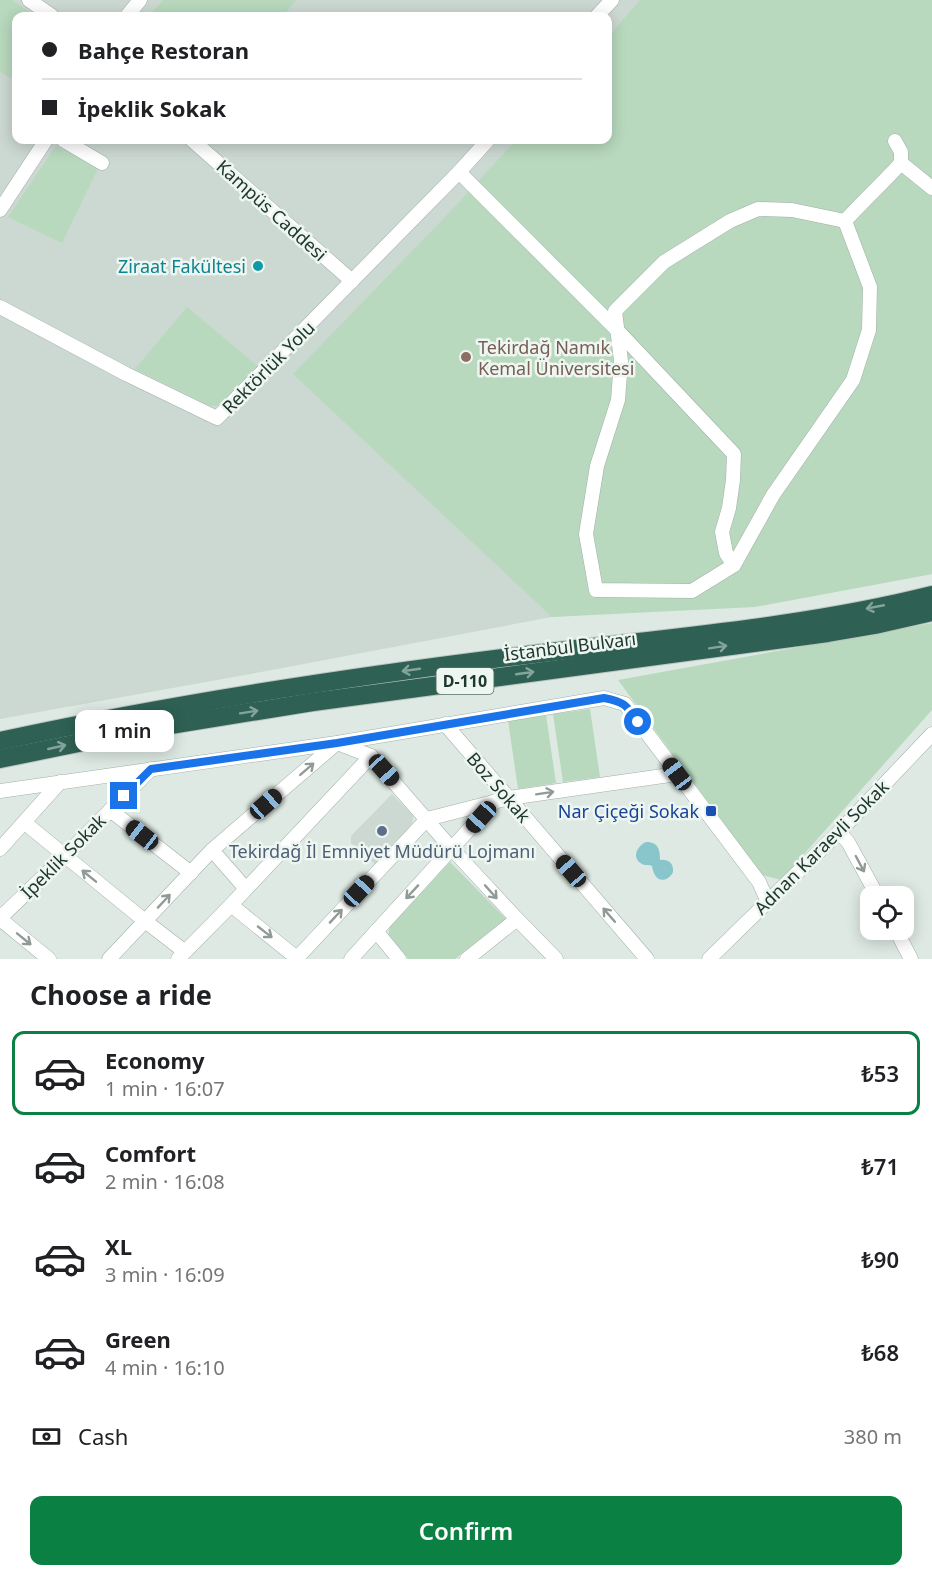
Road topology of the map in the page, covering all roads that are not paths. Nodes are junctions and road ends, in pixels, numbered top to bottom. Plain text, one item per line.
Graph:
1 (29, 0) edge
2 (141, 0) edge
3 (612, 0) edge
4 (46, 12) edge
5 (130, 12) edge
6 (601, 12) edge
7 (895, 141) dead end
8 (43, 144) edge
9 (70, 144) edge
10 (197, 144) edge
11 (484, 144) edge
12 (102, 163) dead end
13 (901, 163) junction
14 (459, 172) junction
15 (932, 188) edge
16 (0, 210) edge
17 (845, 221) junction
18 (352, 281) junction
19 (0, 307) edge
20 (617, 330) junction
21 (734, 565) junction
22 (932, 595) edge
23 (932, 612) edge
24 (445, 724) junction
25 (932, 734) edge
26 (0, 741) edge
27 (337, 743) junction
28 (371, 756) junction
29 (0, 759) edge
30 (151, 769) junction
31 (677, 774) junction
32 (60, 782) junction
33 (0, 791) edge
34 (502, 800) junction
35 (110, 810) junction
36 (427, 819) junction
37 (24, 823) junction
38 (839, 832) junction
39 (0, 849) edge
40 (452, 849) junction
41 (213, 850) junction
42 (65, 856) junction
43 (191, 873) junction
44 (759, 882) junction
45 (872, 886) edge
46 (246, 889) junction
47 (779, 892) junction
48 (768, 902) junction
49 (231, 905) junction
50 (0, 919) edge
51 (517, 919) junction
52 (145, 921) junction
53 (376, 931) junction
54 (901, 940) edge
55 (722, 946) junction
56 (181, 955) edge
57 (297, 958) edge
58 (471, 958) edge
59 (49, 959) edge
60 (109, 959) edge
61 (351, 959) edge
62 (399, 959) edge
63 (556, 959) edge
64 (647, 959) edge
65 (709, 959) edge
66 (729, 959) edge
67 (911, 959) edge

1 - 4 street
2 - 5 street
3 - 6 street
7 - 13 street
8 - 16 street
9 - 12 street
10 - 18 street, Kampüs Caddesi
11 - 14 street, Rektörlük Yolu
13 - 15 street
13 - 17 street
14 - 18 street, Rektörlük Yolu
14 - 20 street
17 - 20 street
17 - 21 street
18 - 19 street, Rektörlük Yolu
20 - 21 street
20 - 21 street
22 -> 26 highway, İstanbul Bulvarı / D-110
29 -> 23 highway, İstanbul Bulvarı / D-110
24 - 27 street
24 - 31 street
24 - 34 street, Boz Sokak
25 - 38 street, Adnan Karaevli Sokak
27 - 28 street
27 - 30 street
41 -> 27 street
28 - 36 street
28 - 46 street
30 - 32 street
30 - 35 street, İpeklik Sokak
34 -> 31 street
31 - 44 street
32 - 33 street
32 - 37 street
34 - 36 street
34 - 40 street
64 -> 34 street, Boz Sokak
35 - 42 street, İpeklik Sokak
35 - 43 street
36 - 40 street
57 -> 36 street
37 - 39 street
37 - 42 street
38 -> 45 street
38 - 47 street, Adnan Karaevli Sokak
40 -> 51 street
40 -> 53 street
41 - 43 street
41 - 46 street
42 - 50 street, İpeklik Sokak
52 -> 42 street
52 -> 43 street
44 - 47 street
44 - 48 street
46 - 49 street
47 - 48 street, Adnan Karaevli Sokak
48 - 55 street, Adnan Karaevli Sokak
49 - 56 street
49 -> 57 street
50 -> 59 street
51 - 58 street
51 - 63 street
52 - 56 street
52 - 60 street
53 - 61 street
53 - 62 street
54 - 67 street
55 - 65 street, Adnan Karaevli Sokak
55 - 66 street

